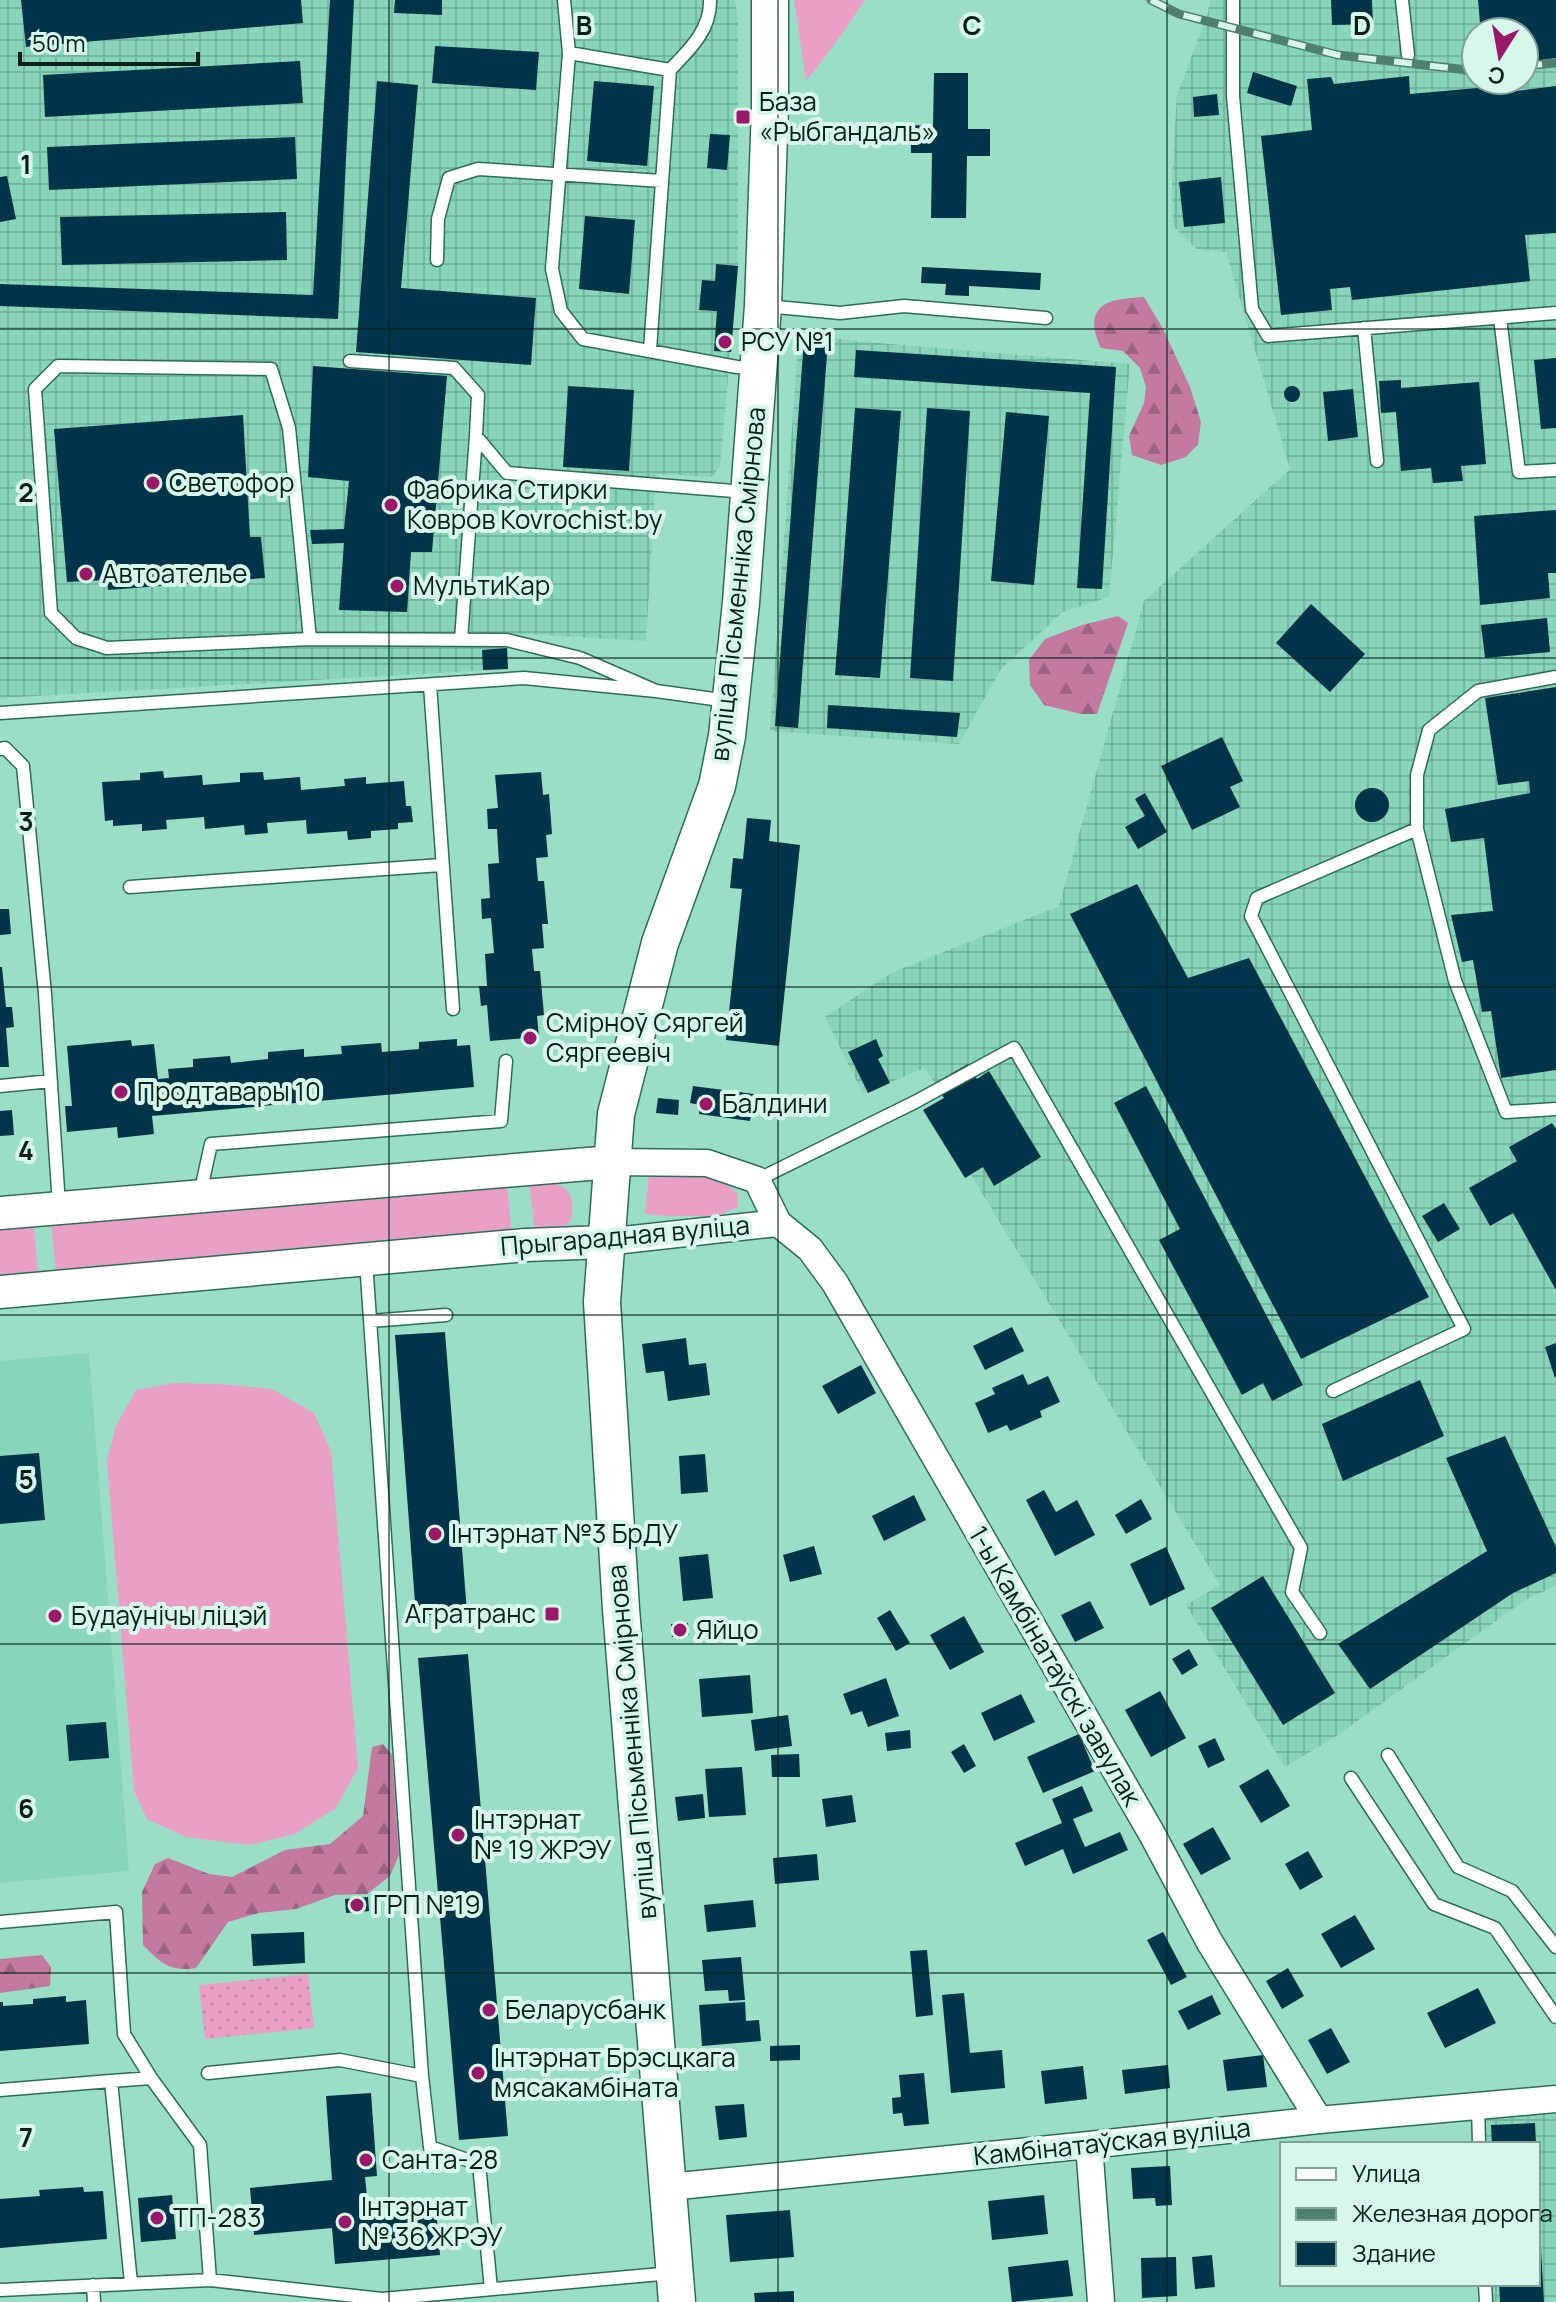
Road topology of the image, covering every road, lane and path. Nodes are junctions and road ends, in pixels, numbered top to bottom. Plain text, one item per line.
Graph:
1 (564, 0) edge
2 (710, 0) edge
3 (770, 0) edge
4 (1233, 0) edge
5 (1402, 0) edge
6 (569, 53) junction
7 (1408, 55) dead end
8 (670, 70) junction
9 (559, 173) junction
10 (662, 181) junction
11 (437, 260) dead end
12 (763, 306) junction
13 (1556, 313) edge
14 (1046, 318) dead end
15 (1500, 318) junction
16 (1364, 328) junction
17 (650, 350) junction
18 (350, 361) dead end
19 (759, 368) junction
20 (476, 436) junction
21 (1377, 461) dead end
22 (1556, 470) edge
23 (749, 492) junction
24 (310, 639) junction
25 (461, 640) junction
26 (1556, 677) edge
27 (430, 685) junction
28 (656, 691) junction
29 (731, 701) junction
30 (0, 713) edge
31 (0, 749) edge
32 (1417, 829) junction
33 (441, 865) junction
34 (130, 887) dead end
35 (453, 1009) dead end
36 (506, 1061) dead end
37 (51, 1081) junction
38 (0, 1086) edge
39 (1556, 1109) edge
40 (612, 1162) junction
41 (757, 1180) junction
42 (200, 1197) junction
43 (59, 1209) junction
44 (0, 1213) edge
45 (778, 1223) junction
46 (605, 1242) junction
47 (366, 1259) junction
48 (0, 1292) edge
49 (446, 1315) dead end
50 (370, 1321) junction
51 (1333, 1391) dead end
52 (1320, 1633) dead end
53 (1388, 1755) dead end
54 (1351, 1778) dead end
55 (0, 1922) edge
56 (1556, 1947) edge
57 (1556, 2017) edge
58 (208, 2073) dead end
59 (422, 2076) junction
60 (151, 2078) junction
61 (111, 2081) junction
62 (0, 2090) edge
63 (1556, 2099) edge
64 (1478, 2105) junction
65 (1319, 2120) junction
66 (1479, 2142) edge
67 (1089, 2145) junction
68 (669, 2187) junction
69 (210, 2280) junction
70 (131, 2283) junction
71 (93, 2285) junction
72 (676, 2287) edge
73 (8, 2294) edge
74 (483, 2294) edge
75 (94, 2302) edge
76 (1101, 2302) edge

1 - 6 lane
2 - 8 lane
3 - 12 main road, вуліца Пісьменніка Смірнова
4 - 16 lane
5 - 7 lane
6 - 8 lane
6 - 9 lane
8 - 10 lane
9 - 10 lane
9 - 11 lane
9 - 17 lane
10 - 17 lane
12 - 14 lane
12 - 19 main road, вуліца Пісьменніка Смірнова
13 - 15 lane
15 - 16 lane
15 - 22 lane
16 - 21 lane
17 - 19 lane
18 - 20 lane
19 - 23 main road, вуліца Пісьменніка Смірнова
20 - 23 lane
20 - 25 lane
23 - 29 main road, вуліца Пісьменніка Смірнова
24 - 24 lane
24 - 25 lane
25 - 28 lane
26 - 32 lane
27 - 28 lane
27 - 30 lane
27 - 33 lane
28 - 29 lane
29 - 40 main road, вуліца Пісьменніка Смірнова
31 - 37 lane
32 - 39 lane
32 - 51 lane
33 - 34 lane
33 - 35 lane
36 - 42 lane
37 - 38 lane
37 - 43 lane
40 - 41 street, Прыгарадная вуліца
40 - 42 street, Прыгарадная вуліца
40 - 46 main road, вуліца Пісьменніка Смірнова
41 - 45 street, Прыгарадная вуліца
41 - 52 lane
42 - 43 street, Прыгарадная вуліца
43 - 44 street, Прыгарадная вуліца
45 - 46 street, Прыгарадная вуліца
45 - 65 street, 1-ы Камбінатаўскі завулак
46 - 47 street, Прыгарадная вуліца
46 - 68 main road, вуліца Пісьменніка Смірнова
47 - 48 street, Прыгарадная вуліца
47 - 50 lane
49 - 50 lane
50 - 59 lane
53 - 56 lane
54 - 57 lane
55 - 60 lane
58 - 59 lane
59 - 74 lane
60 - 61 lane
60 - 69 lane
61 - 62 lane
61 - 70 lane
63 - 64 street, Камбінатаўская вуліца
64 - 65 street, Камбінатаўская вуліца
64 - 66 lane
65 - 67 street, Камбінатаўская вуліца
67 - 68 street, Камбінатаўская вуліца
67 - 76 street
68 - 72 main road, вуліца Пісьменніка Смірнова
69 - 70 lane
69 - 74 lane
70 - 71 lane
71 - 73 lane
71 - 75 lane
72 - 74 lane

